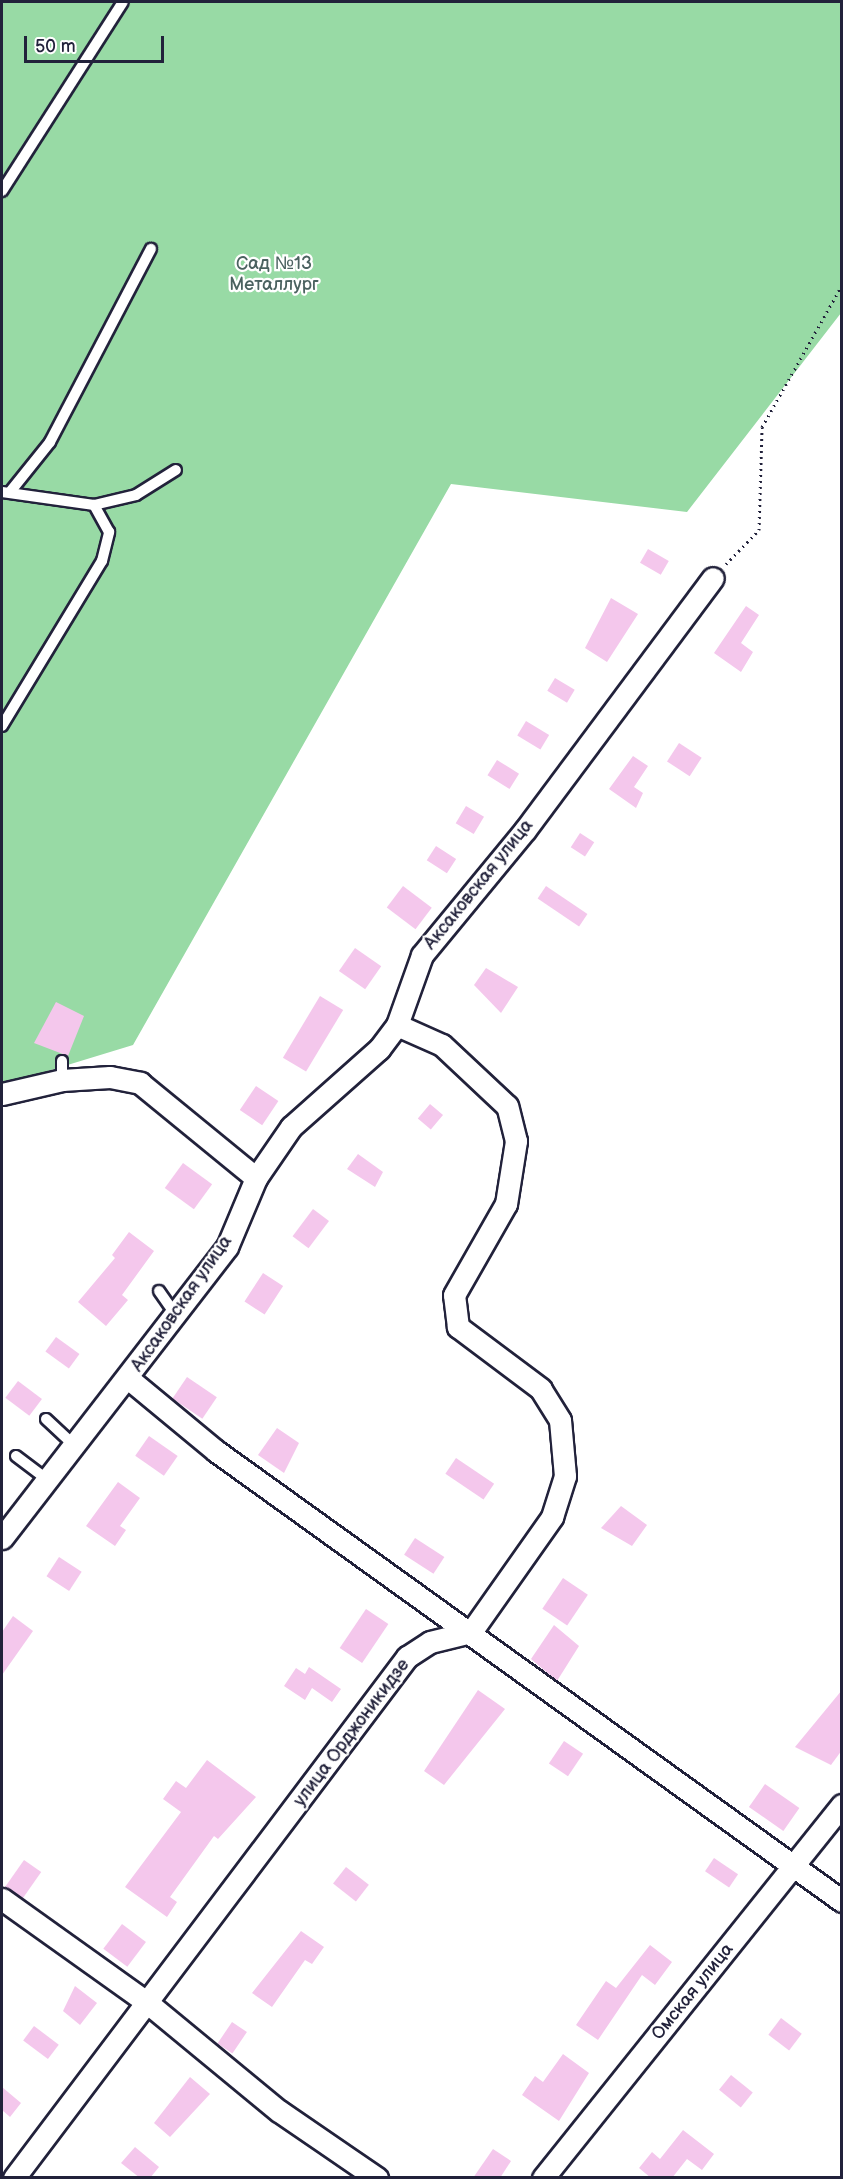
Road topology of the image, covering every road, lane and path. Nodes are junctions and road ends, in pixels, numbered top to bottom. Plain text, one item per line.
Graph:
1 (123, 2) edge
2 (2, 191) edge
3 (151, 249) dead end
4 (842, 285) edge
5 (176, 470) dead end
6 (6, 492) edge
7 (94, 505) junction
8 (713, 578) joint
9 (2, 726) edge
10 (398, 1025) junction
11 (2, 1094) edge
12 (256, 1178) junction
13 (159, 1291) dead end
14 (177, 1315) junction
15 (129, 1379) junction
16 (46, 1419) dead end
17 (73, 1444) junction
18 (16, 1456) dead end
19 (47, 1479) junction
20 (2, 1538) edge
21 (471, 1632) junction
22 (842, 1805) edge
23 (795, 1867) junction
24 (2, 1899) edge
25 (842, 1901) edge
26 (149, 2004) junction
27 (14, 2178) edge
28 (377, 2178) edge
29 (543, 2178) edge

1 - 2 lane
3 - 6 lane
4 - 8 path
5 - 7 lane
6 - 7 lane
7 - 9 lane
8 - 10 street, Аксаковская улица
10 - 12 street, Аксаковская улица
10 - 21 street
11 - 12 street
12 - 14 street, Аксаковская улица
13 - 14 lane
14 - 15 street, Аксаковская улица
15 - 17 street, Аксаковская улица
15 - 21 street
16 - 17 lane
17 - 19 street, Аксаковская улица
18 - 19 lane
19 - 20 street, Аксаковская улица
21 - 23 street
21 - 26 street, улица Орджоникидзе
22 - 23 street, Омская улица
23 - 25 street
23 - 29 street, Омская улица
24 - 26 street
26 - 27 street, улица Орджоникидзе
26 - 28 street

